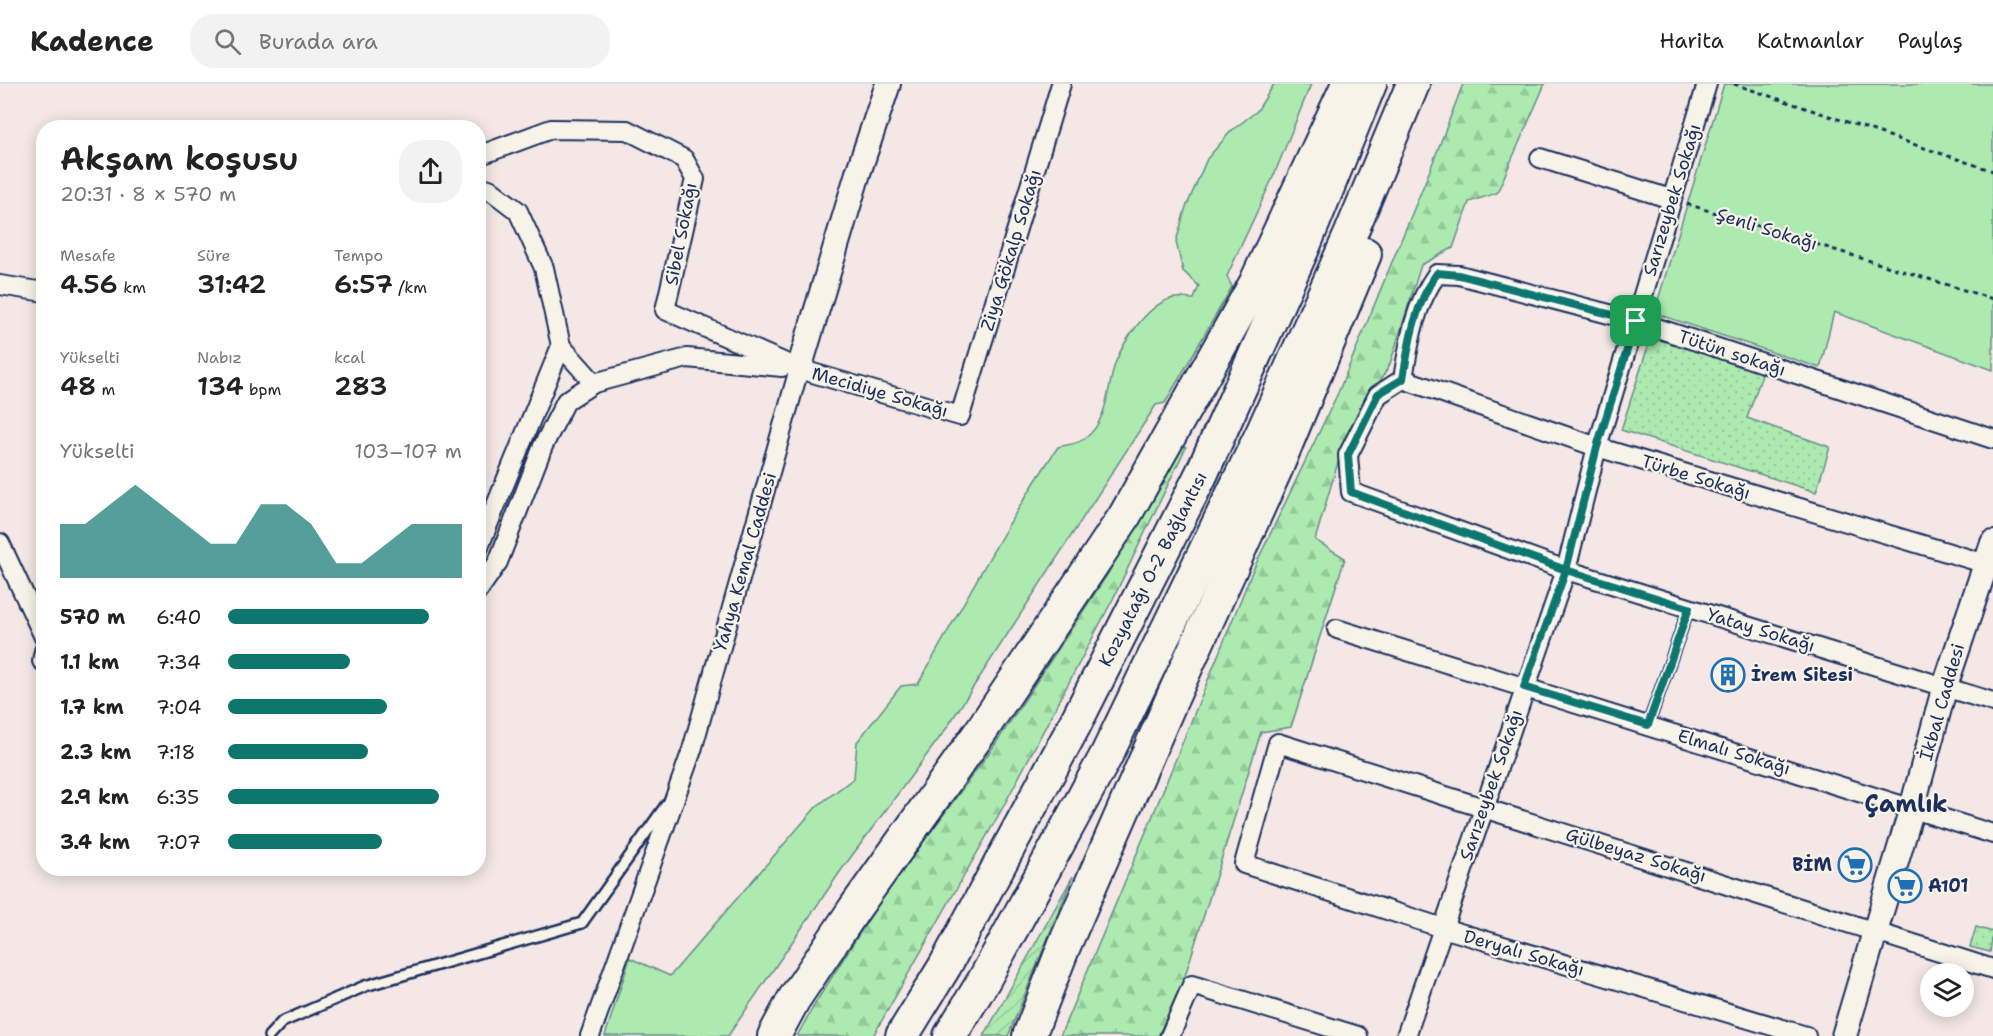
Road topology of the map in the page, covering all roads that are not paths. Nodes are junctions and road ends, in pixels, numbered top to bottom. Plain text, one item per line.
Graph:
1 (888, 84) edge
2 (1061, 84) edge
3 (1348, 84) edge
4 (1370, 84) edge
5 (1413, 84) edge
6 (1434, 84) edge
7 (1707, 84) edge
8 (486, 153) edge
9 (1540, 158) dead end
10 (486, 188) edge
11 (1671, 199) junction
12 (0, 285) edge
13 (36, 291) edge
14 (1636, 321) junction
15 (561, 346) junction
16 (799, 369) junction
17 (1403, 379) junction
18 (594, 383) junction
19 (960, 416) joint
20 (1993, 439) edge
21 (1597, 447) junction
22 (486, 529) edge
23 (0, 543) edge
24 (1991, 557) edge
25 (1566, 570) junction
26 (486, 579) edge
27 (1689, 608) junction
28 (36, 620) edge
29 (1337, 629) dead end
30 (1944, 686) junction
31 (1524, 687) junction
32 (1993, 702) edge
33 (1648, 725) junction
34 (678, 788) junction
35 (1483, 807) junction
36 (1912, 808) junction
37 (1993, 834) edge
38 (1244, 864) joint
39 (1443, 928) junction
40 (1875, 930) junction
41 (1993, 969) edge
42 (269, 1036) edge
43 (590, 1036) edge
44 (774, 1036) edge
45 (902, 1036) edge
46 (950, 1036) edge
47 (1029, 1036) edge
48 (1170, 1036) edge
49 (1358, 1036) edge
50 (1406, 1036) edge
51 (1806, 1036) edge
52 (1844, 1036) edge

1 - 16 main road, Yahya Kemal Caddesi
2 - 19 street, Ziya Gökalp Sokağı
3 - 44 highway
4 - 45 highway, Kozyatağı O-2 Bağlantısı
5 - 46 highway, Kozyatağı O-2 Bağlantısı
6 - 47 highway
7 - 11 street, Sarızeybek Sokağı
8 - 16 street, Sibel Sokağı
9 - 11 street
10 - 15 street
11 - 14 street, Sarızeybek Sokağı
12 - 13 street
14 - 17 street, Tütün sokağı
14 - 20 street, Tütün sokağı
14 - 21 street, Sarızeybek Sokağı
15 - 18 street
15 - 22 street
16 - 18 street
16 - 19 street, Mecidiye Sokağı
16 - 34 street, Yahya Kemal Caddesi
17 - 21 street, Türbe Sokağı
17 - 25 street, Yatay Sokağı
18 - 26 street
21 - 24 street, Türbe Sokağı
21 - 25 street, Sarızeybek Sokağı
23 - 28 street
24 - 30 main road, İkbal Caddesi
25 - 27 street, Yatay Sokağı
25 - 31 street, Sarızeybek Sokağı
27 - 30 street, Yatay Sokağı
27 - 33 lane
29 - 31 street, Elmalı Sokağı
30 - 32 street, Yatay Sokağı
30 - 36 main road, İkbal Caddesi
31 - 33 street, Elmalı Sokağı
31 - 35 street, Sarızeybek Sokağı
33 - 36 street, Elmalı Sokağı
34 - 42 lane
34 - 43 street, Yahya Kemal Caddesi
35 - 38 street, Gülbeyaz Sokağı
35 - 39 street, Sarızeybek Sokağı
35 - 40 street, Gülbeyaz Sokağı
36 - 37 street, Elmalı Sokağı
36 - 40 main road, İkbal Caddesi
38 - 39 street, Deryalı Sokağı
39 - 50 street, Sarızeybek Sokağı
39 - 51 street, Deryalı Sokağı
40 - 41 street, Gülbeyaz Sokağı
40 - 52 main road, İkbal Caddesi
48 - 49 street

